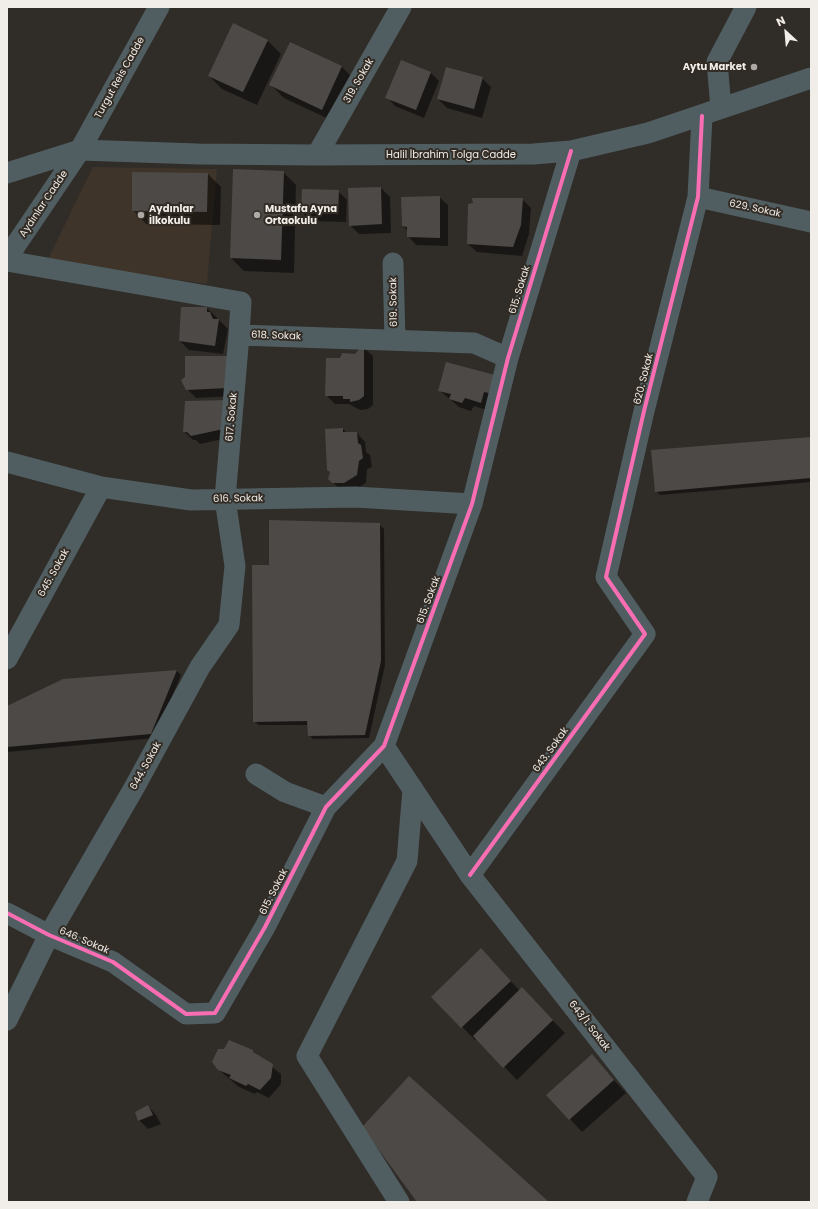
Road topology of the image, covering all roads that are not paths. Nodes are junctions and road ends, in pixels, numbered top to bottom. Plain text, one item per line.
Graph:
1 (159, 7) edge
2 (402, 7) edge
3 (746, 7) edge
4 (811, 78) edge
5 (721, 108) junction
6 (702, 116) junction
7 (80, 150) junction
8 (571, 151) junction
9 (317, 155) junction
10 (7, 173) edge
11 (698, 197) junction
12 (811, 222) edge
13 (7, 260) edge
14 (393, 264) dead end
15 (239, 335) junction
16 (394, 340) junction
17 (508, 358) junction
18 (7, 462) edge
19 (101, 487) junction
20 (225, 499) junction
21 (472, 504) junction
22 (645, 634) joint
23 (7, 659) edge
24 (384, 746) junction
25 (256, 774) dead end
26 (413, 789) junction
27 (326, 807) junction
28 (470, 875) junction
29 (7, 913) edge
30 (49, 935) junction
31 (215, 1013) joint
32 (7, 1020) edge
33 (400, 1202) edge
34 (697, 1202) edge

1 - 7 street, Turgut Reis Cadde
2 - 9 street, 319. Sokak
3 - 5 street
4 - 5 street, Halil İbrahim Tolga Cadde
5 - 6 street, Halil İbrahim Tolga Cadde
6 - 8 street, Halil İbrahim Tolga Cadde
6 - 11 street, 620. Sokak
7 - 9 street, Halil İbrahim Tolga Cadde
7 - 10 street, Halil İbrahim Tolga Cadde
7 - 13 street, Aydınlar Cadde
8 - 9 street, Halil İbrahim Tolga Cadde
8 - 17 street, 615. Sokak
11 - 12 street, 629. Sokak
11 - 22 street, 620. Sokak
13 - 15 street, 618. Sokak
14 - 16 street, 619. Sokak
15 - 16 street, 618. Sokak
15 - 20 street, 617. Sokak
16 - 17 street, 618. Sokak
17 - 21 street, 615. Sokak
18 - 19 street, 616. Sokak
19 - 20 street, 616. Sokak
19 - 23 street, 645. Sokak
20 - 21 street, 616. Sokak
20 - 30 street, 644. Sokak
21 - 24 street, 615. Sokak
22 - 28 street, 643. Sokak
24 - 26 street, 643/1. Sokak
24 - 27 street, 615. Sokak
25 - 27 street
26 - 28 street, 643/1. Sokak
26 - 33 street
27 - 31 street, 615. Sokak
28 - 34 street, 643/1. Sokak
29 - 30 street, 646. Sokak
30 - 31 street, 646. Sokak
30 - 32 street, 644. Sokak

